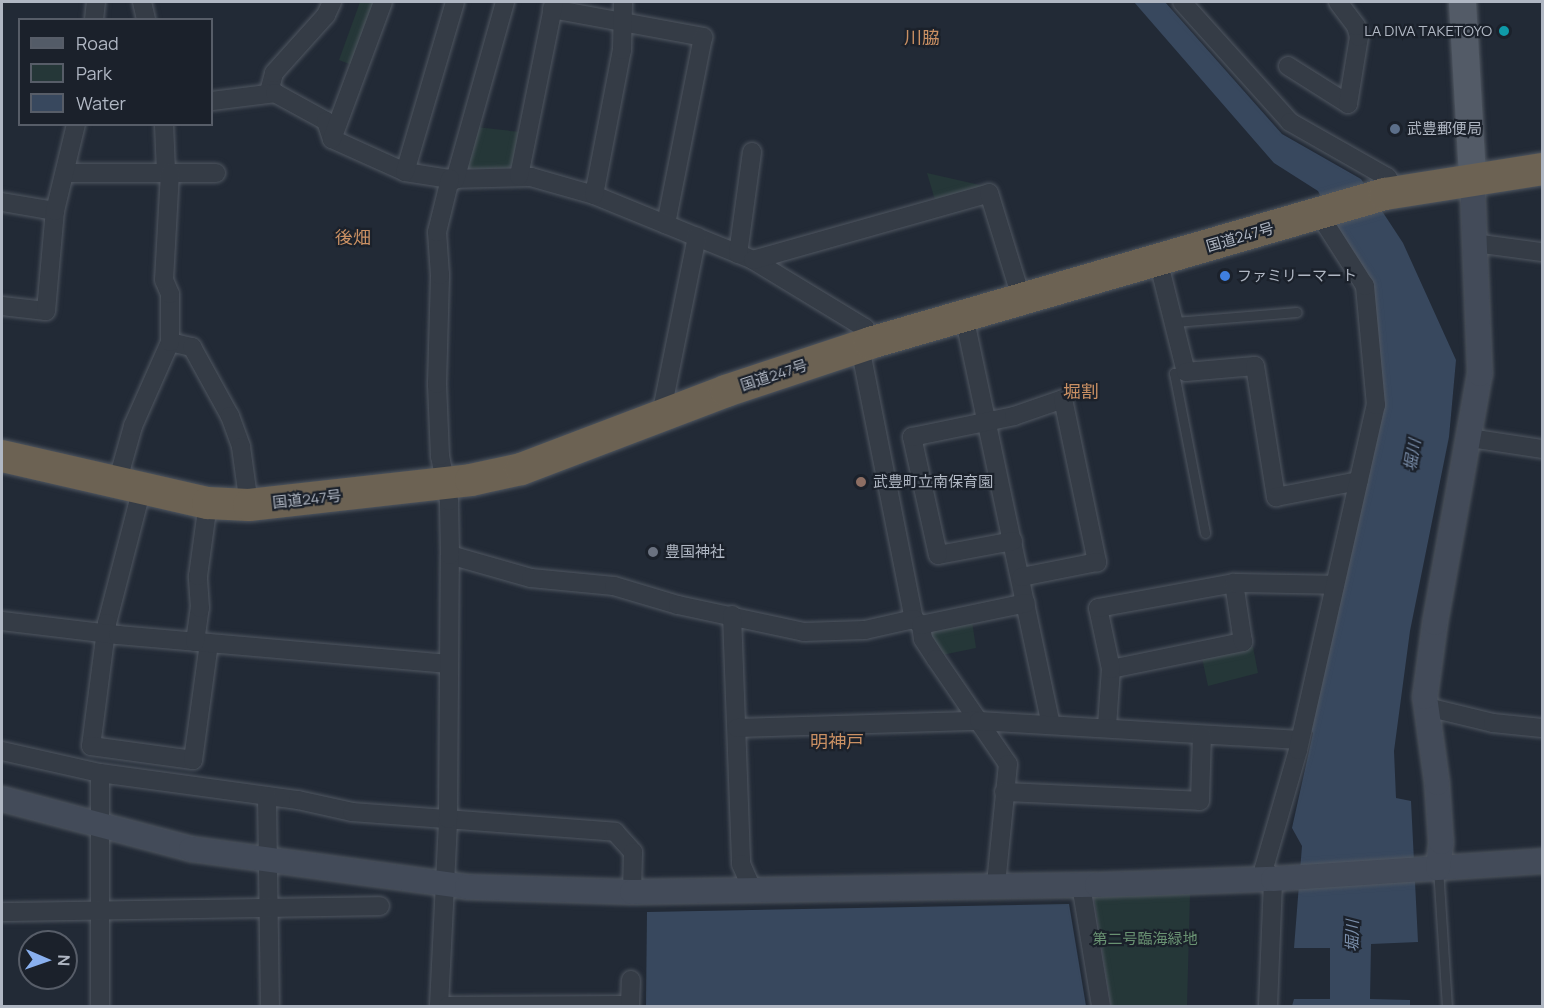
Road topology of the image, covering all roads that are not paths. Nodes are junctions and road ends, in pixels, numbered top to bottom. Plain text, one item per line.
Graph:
1 (96, 2) edge
2 (142, 2) edge
3 (332, 2) edge
4 (383, 2) edge
5 (455, 2) edge
6 (505, 2) edge
7 (623, 2) edge
8 (1182, 2) edge
9 (1338, 2) edge
10 (1462, 2) edge
11 (553, 5) edge
12 (94, 18) edge
13 (146, 18) edge
14 (623, 21) junction
15 (1288, 66) dead end
16 (269, 92) junction
17 (213, 101) edge
18 (76, 126) edge
19 (164, 126) edge
20 (332, 139) junction
21 (752, 152) dead end
22 (1542, 169) edge
23 (168, 172) junction
24 (405, 172) junction
25 (216, 173) dead end
26 (65, 174) junction
27 (519, 176) junction
28 (1472, 178) junction
29 (453, 180) junction
30 (1391, 193) junction
31 (594, 195) junction
32 (2, 202) edge
33 (55, 211) junction
34 (1323, 213) junction
35 (666, 224) junction
36 (697, 237) junction
37 (1475, 243) junction
38 (1542, 252) edge
39 (746, 257) junction
40 (1158, 260) junction
41 (1022, 300) junction
42 (2, 306) edge
43 (1297, 312) dead end
44 (964, 316) junction
45 (1175, 322) junction
46 (170, 342) junction
47 (865, 345) junction
48 (1186, 372) junction
49 (661, 415) junction
50 (988, 421) junction
51 (1470, 438) junction
52 (1542, 449) edge
53 (2, 456) edge
54 (1358, 482) junction
55 (445, 483) junction
56 (130, 486) junction
57 (208, 503) junction
58 (249, 505) junction
59 (1205, 533) dead end
60 (1013, 541) junction
61 (450, 555) junction
62 (1021, 577) junction
63 (1234, 583) junction
64 (1335, 585) junction
65 (1026, 603) junction
66 (732, 615) junction
67 (2, 621) edge
68 (917, 622) junction
69 (106, 633) junction
70 (202, 643) junction
71 (449, 664) junction
72 (1111, 669) junction
73 (1428, 707) junction
74 (979, 721) junction
75 (1050, 724) junction
76 (1107, 726) junction
77 (737, 728) junction
78 (1542, 728) edge
79 (1202, 735) junction
80 (1299, 740) junction
81 (2, 751) edge
82 (100, 773) junction
83 (1004, 792) junction
84 (267, 796) junction
85 (2, 799) edge
86 (448, 819) junction
87 (98, 826) junction
88 (1542, 861) edge
89 (269, 862) junction
90 (1438, 868) junction
91 (1273, 879) junction
92 (996, 884) junction
93 (1081, 885) junction
94 (442, 886) junction
95 (752, 889) junction
96 (632, 892) junction
97 (380, 906) dead end
98 (269, 908) junction
99 (99, 910) junction
100 (2, 912) edge
101 (631, 980) dead end
102 (100, 1006) edge
103 (270, 1006) edge
104 (439, 1006) edge
105 (448, 1006) edge
106 (1101, 1006) edge
107 (1268, 1006) edge
108 (1447, 1006) edge

1 - 12 street
2 - 13 street
3 - 16 street
4 - 20 street
5 - 24 street
6 - 29 street
7 - 14 street
8 - 30 street
9 - 15 street
10 - 28 main road
11 - 14 street
11 - 27 street
14 - 31 street
14 - 35 street
16 - 17 street
16 - 20 street
18 - 26 street
19 - 23 street
20 - 24 street
21 - 39 street
22 - 28 highway, 国道247号
23 - 25 street
23 - 26 street
23 - 46 street
24 - 29 street
26 - 33 street
27 - 29 street
27 - 31 street
28 - 30 highway, 国道247号
28 - 37 street
29 - 55 street
30 - 34 highway, 国道247号
31 - 35 street
32 - 33 street
33 - 42 street
34 - 40 highway, 国道247号
34 - 54 street
35 - 36 street
36 - 39 street
36 - 49 street
37 - 38 street
37 - 51 street
39 - 41 street
39 - 47 street
40 - 41 highway, 国道247号
40 - 45 street
41 - 44 highway, 国道247号
43 - 45 lane
44 - 47 highway, 国道247号
44 - 50 street
45 - 48 street
46 - 56 street
46 - 58 street
47 - 49 highway, 国道247号
47 - 68 street
48 - 54 street
48 - 59 lane
49 - 55 highway, 国道247号
50 - 60 street
50 - 60 street
50 - 62 street
51 - 52 street
51 - 73 street
53 - 56 highway, 国道247号
54 - 64 street
55 - 58 highway, 国道247号
55 - 61 street
56 - 57 highway, 国道247号
56 - 69 street
57 - 58 highway, 国道247号
57 - 70 street
60 - 62 street
61 - 66 street
61 - 71 street
62 - 65 street
63 - 64 street
63 - 72 street
63 - 72 street
64 - 80 street
65 - 68 street
65 - 75 street
66 - 68 street
66 - 77 street
67 - 69 street
68 - 74 street
69 - 70 street
69 - 70 street
70 - 71 street
71 - 86 street
72 - 76 street
73 - 78 street
73 - 90 street
74 - 75 street
74 - 77 street
74 - 83 street
75 - 76 street
76 - 79 street
77 - 95 street
79 - 80 street
79 - 83 street
80 - 91 street
81 - 82 street
82 - 84 street
82 - 87 street
83 - 92 street
84 - 86 street
84 - 89 street
85 - 87 street
86 - 94 street
86 - 96 street
87 - 89 street
87 - 99 street
88 - 90 street
89 - 94 street
89 - 98 street
90 - 91 street
90 - 108 lane
91 - 93 street
91 - 107 street
92 - 93 street
92 - 95 street
93 - 106 street
94 - 96 street
94 - 104 street
95 - 96 street
97 - 98 street
98 - 99 street
98 - 103 street
99 - 100 street
99 - 102 street
101 - 105 street

